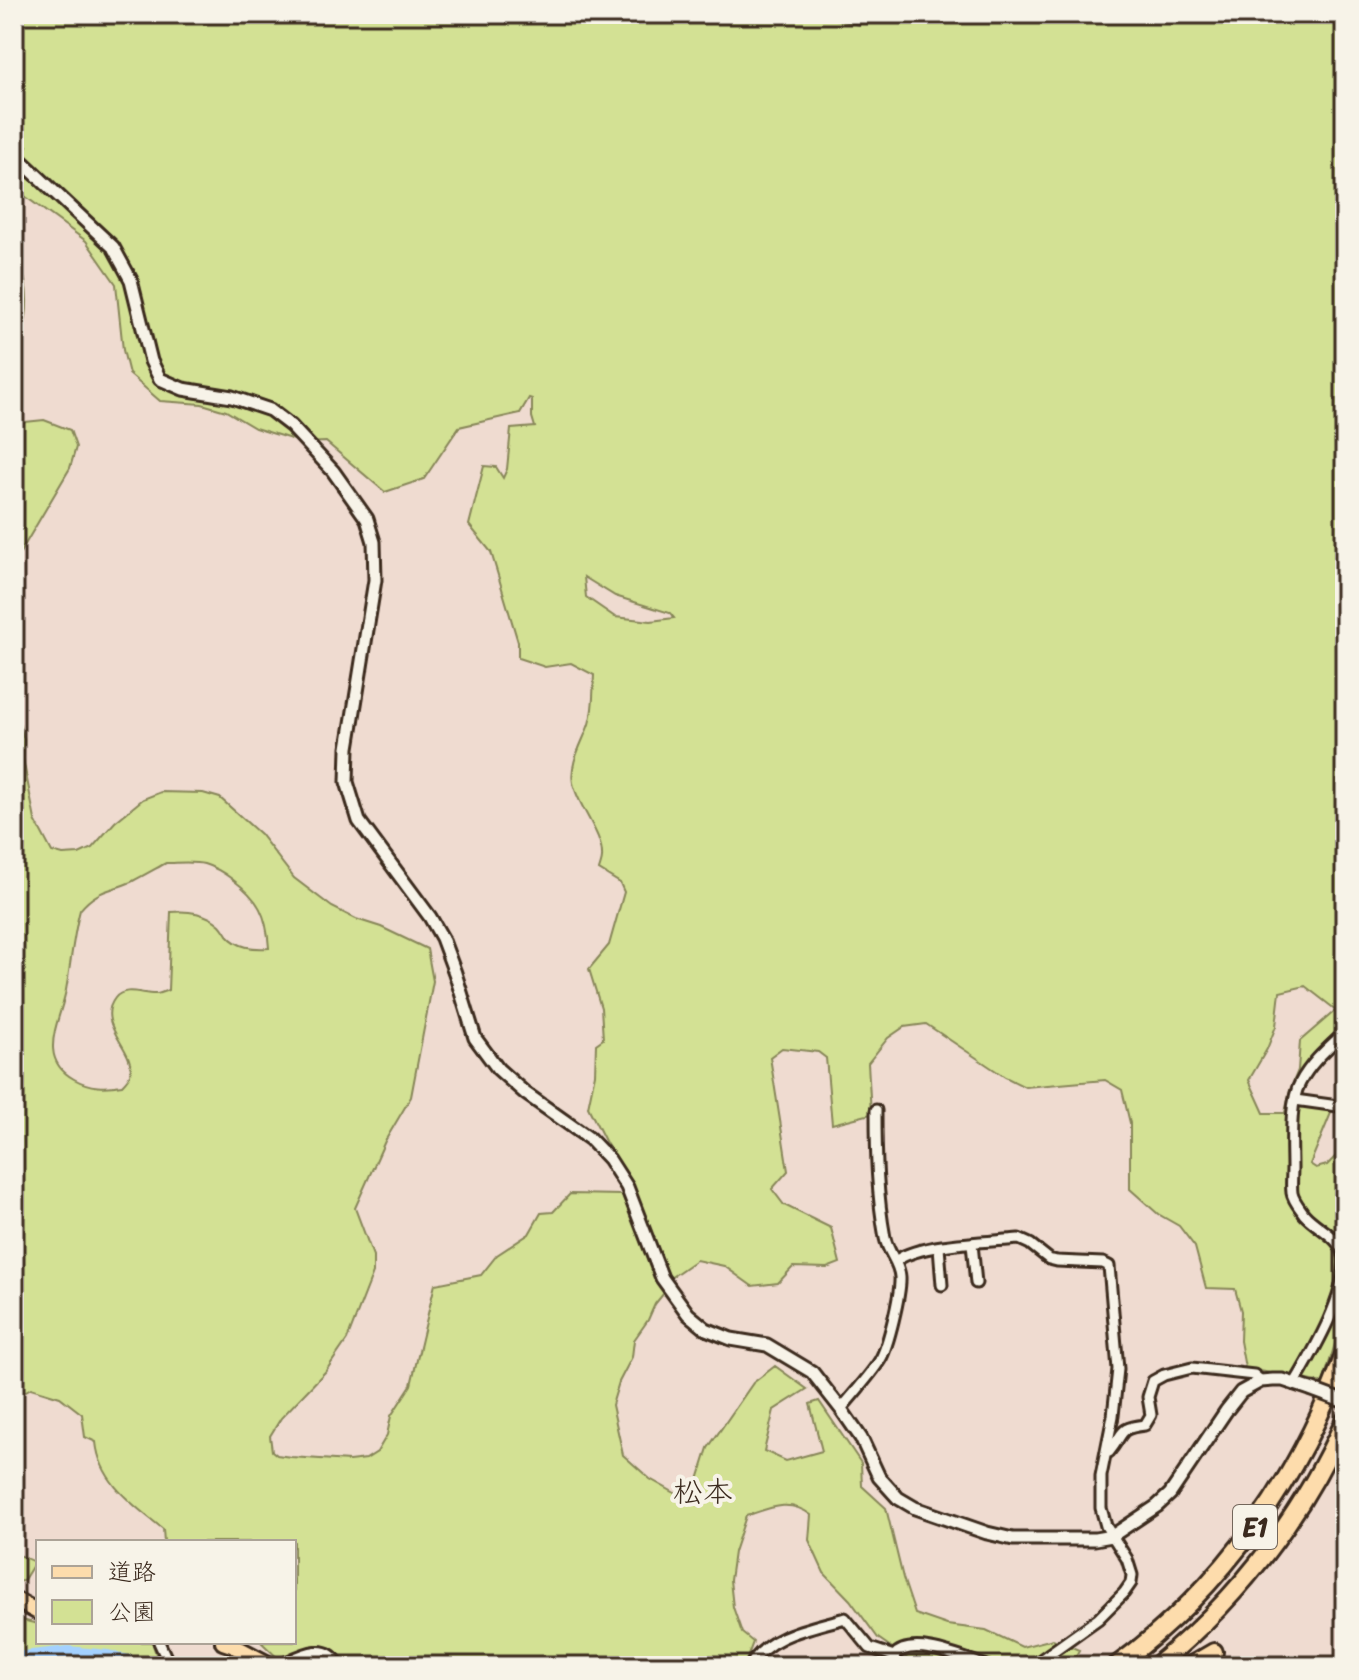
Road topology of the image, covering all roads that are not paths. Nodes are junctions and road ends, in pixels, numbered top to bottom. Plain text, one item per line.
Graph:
1 (14, 154) edge
2 (1345, 1032) edge
3 (1295, 1100) junction
4 (1345, 1107) edge
5 (876, 1110) dead end
6 (972, 1244) junction
7 (939, 1247) junction
8 (897, 1260) junction
9 (976, 1283) dead end
10 (942, 1285) dead end
11 (1345, 1352) edge
12 (1261, 1381) junction
13 (1295, 1383) junction
14 (1345, 1402) edge
15 (841, 1409) junction
16 (1345, 1420) edge
17 (1107, 1454) junction
18 (1277, 1494) junction
19 (1112, 1536) junction
20 (14, 1599) edge
21 (36, 1611) edge
22 (160, 1644) edge
23 (229, 1644) edge
24 (1214, 1652) dead end
25 (895, 1661) edge
26 (170, 1666) edge
27 (272, 1666) edge
28 (278, 1666) edge
29 (340, 1666) edge
30 (750, 1666) edge
31 (987, 1666) edge
32 (1032, 1666) edge
33 (1101, 1666) edge
34 (1116, 1666) edge
35 (1156, 1666) edge
36 (1190, 1666) edge

1 - 15 street
2 - 3 street
3 - 4 street
3 - 13 street
5 - 8 street
6 - 7 street
6 - 9 street
6 - 17 street
7 - 8 street
7 - 10 street
8 - 15 street
11 - 18 highway, E1
12 - 13 street
12 - 17 street
12 - 19 street
13 - 14 street, bridge
15 - 19 street
16 - 35 highway, E1
17 - 19 street
18 - 33 highway
18 - 34 highway, E1
19 - 32 street
20 - 21 main road
22 - 26 street
23 - 27 main road
24 - 36 highway
25 - 30 street
25 - 31 street
28 - 29 street

